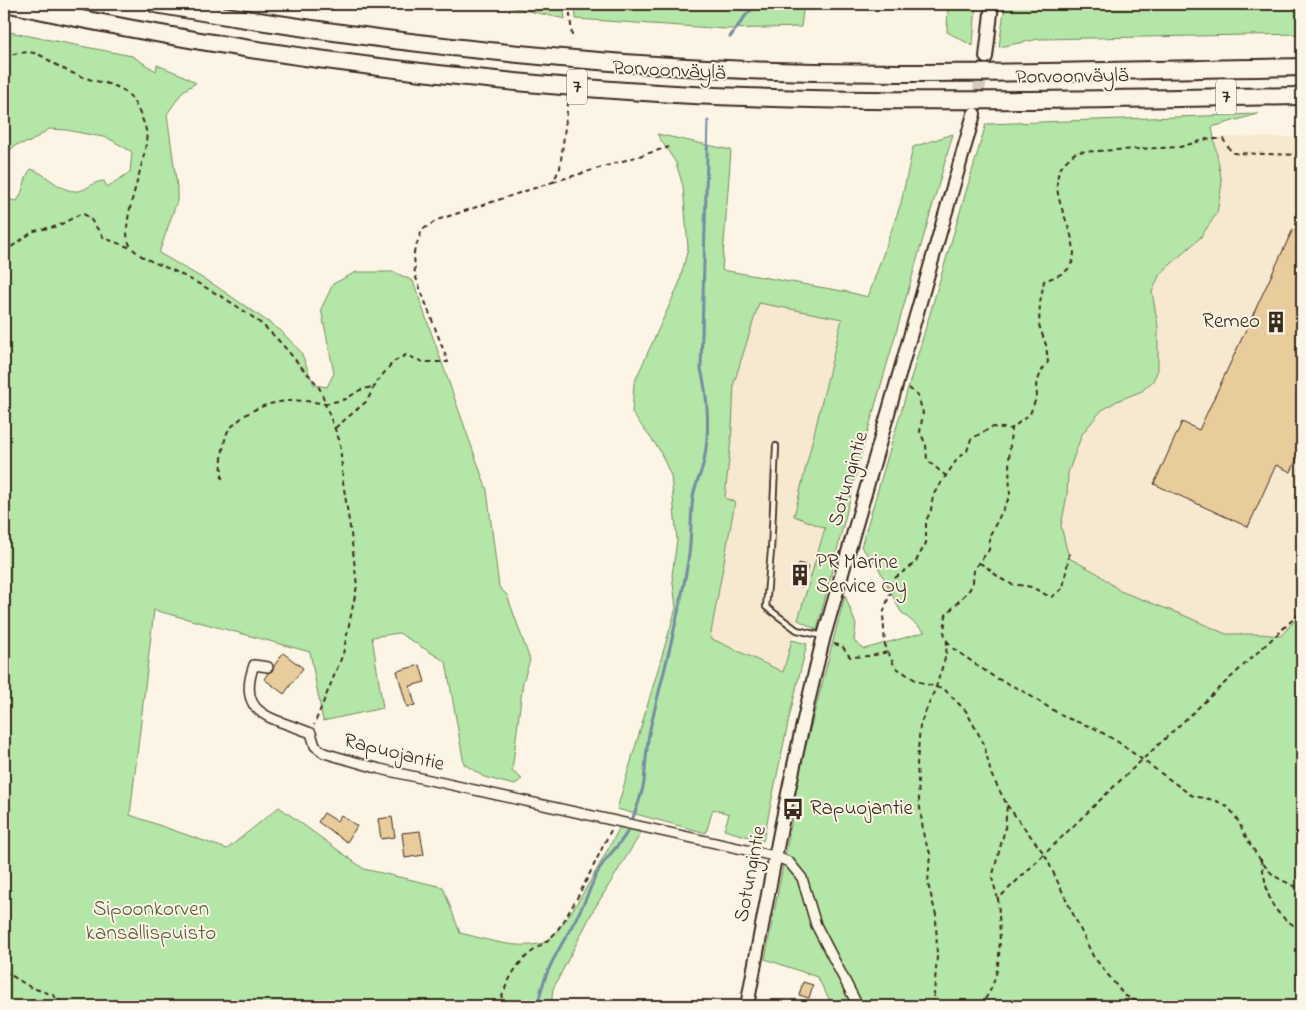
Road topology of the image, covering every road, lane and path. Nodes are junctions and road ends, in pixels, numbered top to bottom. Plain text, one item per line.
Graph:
1 (10, 4) edge
2 (155, 4) edge
3 (569, 4) edge
4 (992, 4) edge
5 (572, 36) dead end
6 (4, 57) edge
7 (986, 57) tunnel mouth
8 (1302, 67) edge
9 (1302, 96) edge
10 (568, 103) dead end
11 (974, 114) tunnel mouth
12 (669, 147) dead end
13 (1302, 155) edge
14 (553, 182) junction
15 (131, 248) junction
16 (4, 252) edge
17 (898, 380) junction
18 (376, 386) junction
19 (325, 404) junction
20 (335, 428) junction
21 (1010, 429) junction
22 (776, 446) dead end
23 (946, 476) junction
24 (222, 478) dead end
25 (1070, 550) dead end
26 (979, 564) junction
27 (1302, 612) edge
28 (828, 640) junction
29 (947, 641) junction
30 (888, 652) junction
31 (268, 666) dead end
32 (936, 687) junction
33 (311, 733) junction
34 (1143, 759) junction
35 (1007, 805) junction
36 (616, 821) junction
37 (1045, 855) junction
38 (774, 856) junction
39 (1262, 859) junction
40 (1302, 890) edge
41 (998, 899) junction
42 (1302, 931) edge
43 (4, 970) edge
44 (66, 1006) edge
45 (498, 1006) edge
46 (747, 1006) edge
47 (858, 1006) edge
48 (933, 1006) edge
49 (979, 1006) edge
50 (1145, 1006) edge

1 - 9 highway, Porvoonväylä / 7
2 - 8 highway, Porvoonväylä / 7
3 - 5 path
4 - 7 street
6 - 15 path
10 - 14 path
11 - 17 street, Sotungintie
12 - 14 path
13 - 21 path
14 - 18 path
15 - 16 path
15 - 19 path
17 - 23 path
17 - 28 street, Sotungintie
18 - 19 path
18 - 20 path
19 - 20 path
19 - 24 path
20 - 33 path
21 - 23 path
21 - 26 path
22 - 28 lane
23 - 30 path
25 - 26 path
26 - 29 path
27 - 34 path
28 - 30 path
28 - 38 street, Sotungintie
29 - 32 path
29 - 34 path
30 - 32 path
31 - 33 street
32 - 35 path
32 - 48 path
33 - 36 street, Rapuojantie
34 - 37 path
34 - 39 path
35 - 37 path
35 - 41 path
36 - 38 street, Rapuojantie
36 - 45 path
37 - 41 path
37 - 50 path
38 - 46 street, Sotungintie
38 - 47 street, Rapuojantie
39 - 40 path
39 - 42 path
41 - 49 path
43 - 44 path

